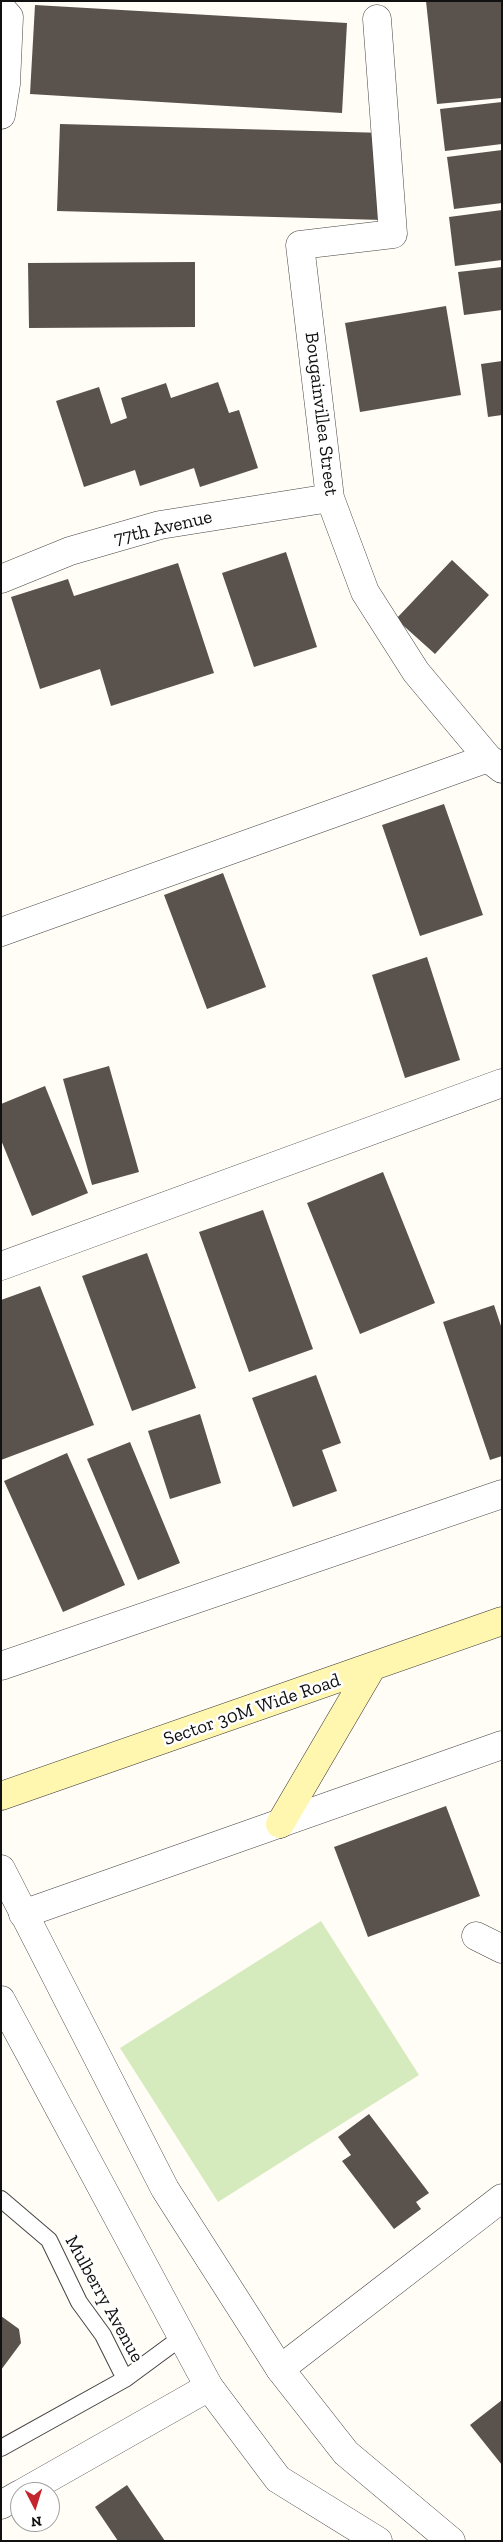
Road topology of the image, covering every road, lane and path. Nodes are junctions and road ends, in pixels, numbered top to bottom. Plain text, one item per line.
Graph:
1 (1, 8) edge
2 (377, 19) dead end
3 (1, 114) edge
4 (330, 498) junction
5 (1, 579) edge
6 (495, 763) edge
7 (1, 932) edge
8 (502, 1083) edge
9 (1, 1266) edge
10 (502, 1494) edge
11 (502, 1621) edge
12 (1, 1666) edge
13 (372, 1667) junction
14 (502, 1745) edge
15 (1, 1796) edge
16 (280, 1824) junction
17 (1, 1869) edge
18 (23, 1914) junction
19 (476, 1936) dead end
20 (502, 1949) edge
21 (1, 2000) edge
22 (8, 2031) edge
23 (502, 2198) edge
24 (1, 2199) edge
25 (182, 2337) junction
26 (280, 2368) junction
27 (125, 2379) junction
28 (209, 2387) junction
29 (1, 2448) edge
30 (42, 2482) edge
31 (378, 2541) edge
32 (451, 2541) edge

1 - 3 street
2 - 4 street, Bougainvillea Street
4 - 5 street, 77th Avenue
4 - 6 street, Bougainvillea Street
6 - 7 street
8 - 9 street
10 - 12 street
11 - 13 main road, Sector 30M Wide Road
13 - 15 main road, Sector 30M Wide Road
13 - 16 main road
14 - 16 street
16 - 18 street
17 - 18 street
18 - 26 street
19 - 20 street
21 - 22 street
22 - 25 street
23 - 26 street
24 - 27 lane, Mulberry Avenue
25 - 27 lane, Mulberry Avenue
25 - 28 street
26 - 32 street
27 - 29 lane, Mulberry Avenue
28 - 30 street
28 - 31 street

